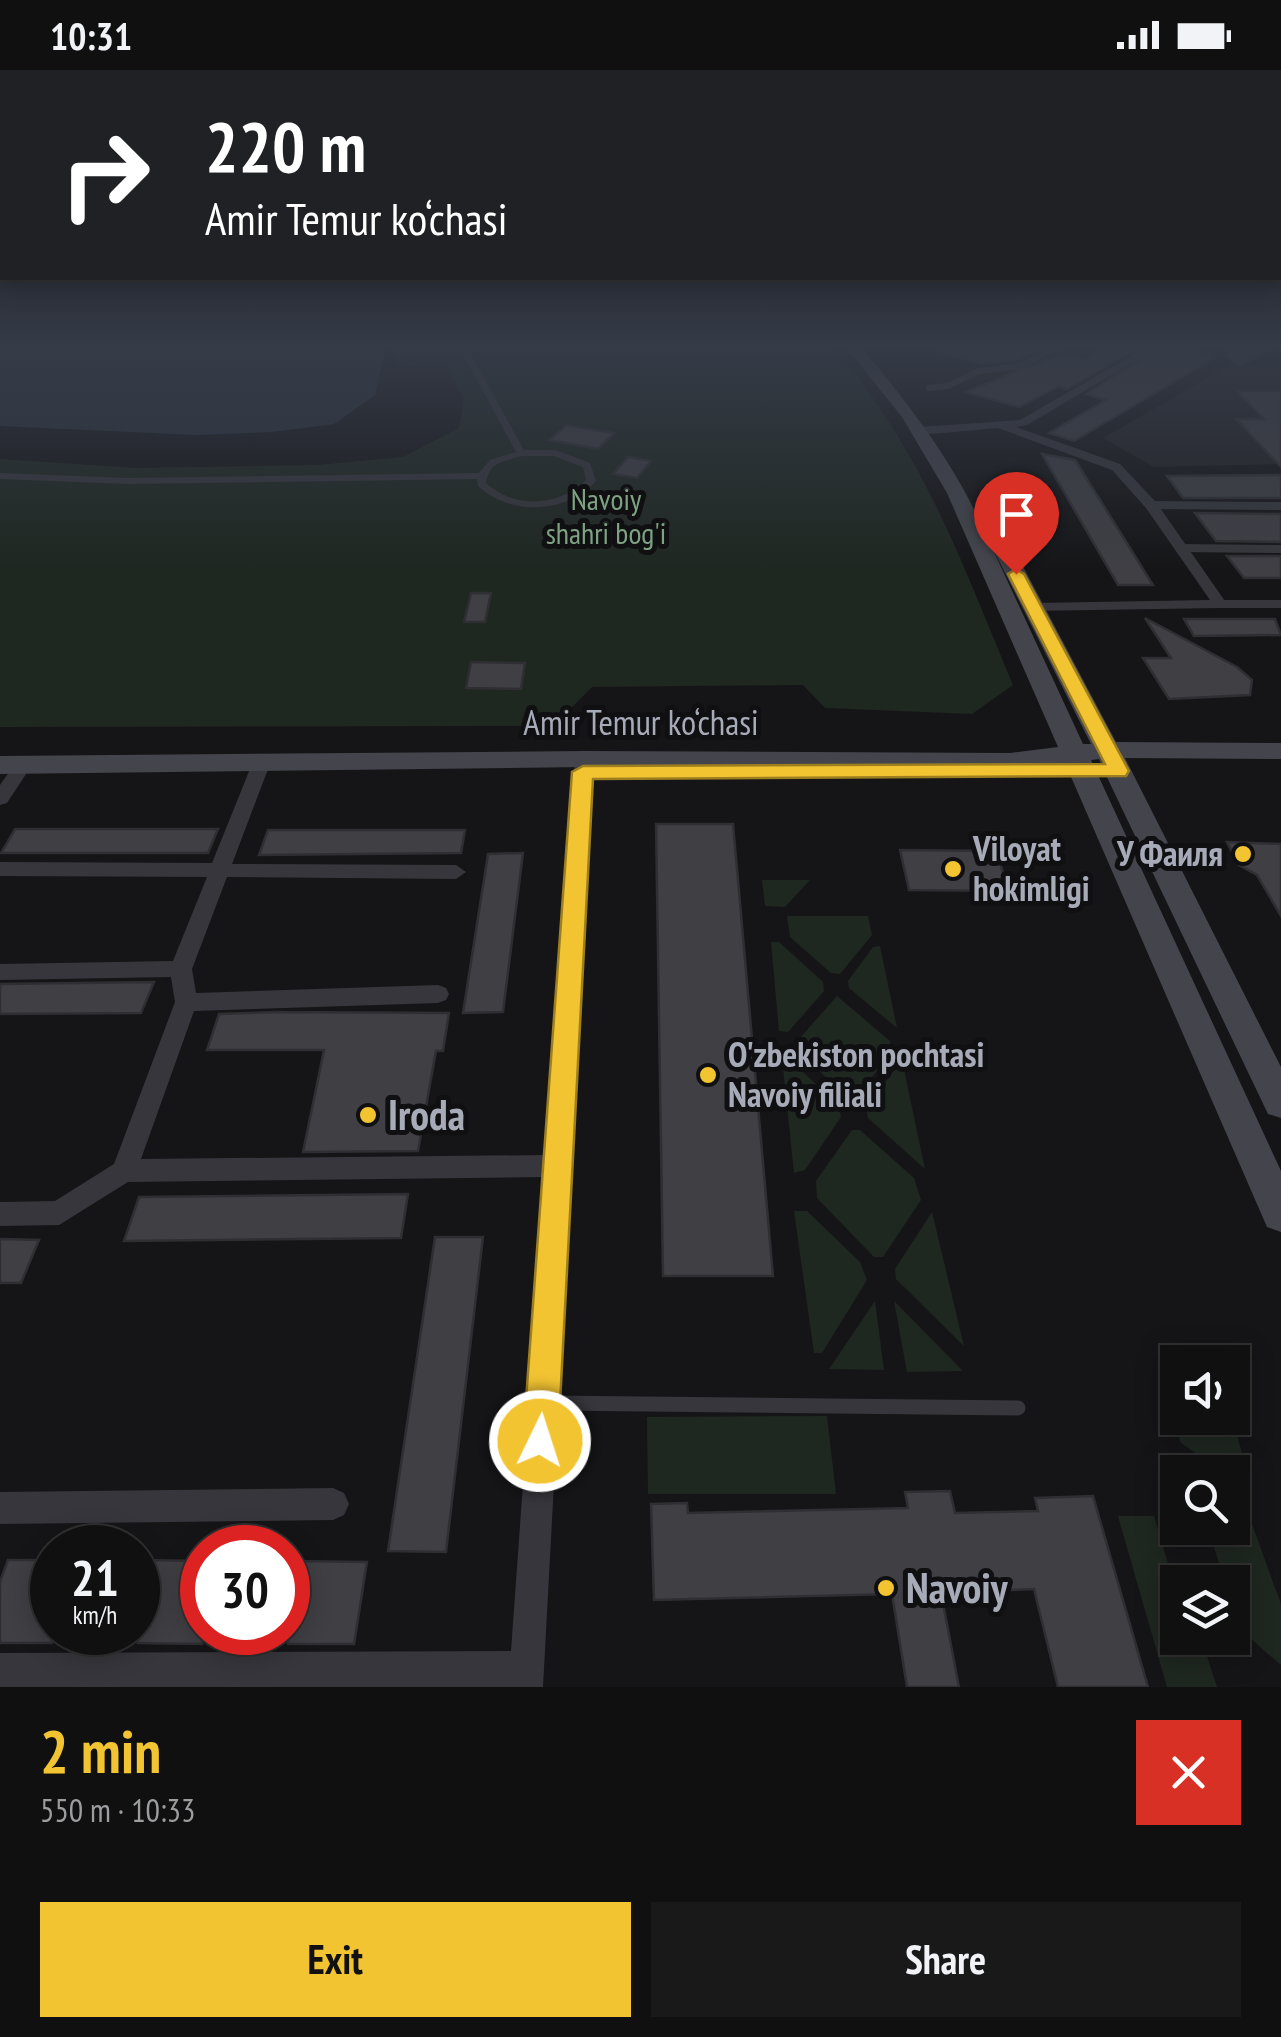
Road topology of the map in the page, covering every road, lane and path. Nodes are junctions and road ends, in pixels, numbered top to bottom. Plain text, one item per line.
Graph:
1 (505, 422) edge
2 (920, 422) edge
3 (922, 422) edge
4 (1024, 422) edge
5 (1002, 426) junction
6 (928, 431) junction
7 (521, 453) junction
8 (0, 476) edge
9 (480, 476) junction
10 (1151, 505) junction
11 (1281, 506) edge
12 (1180, 548) junction
13 (1281, 549) edge
14 (1220, 604) junction
15 (1281, 604) edge
16 (1034, 608) junction
17 (1281, 751) edge
18 (1113, 761) junction
19 (1078, 763) junction
20 (583, 766) junction
21 (259, 770) junction
22 (1281, 772) edge
23 (7, 777) edge
24 (0, 869) edge
25 (222, 870) junction
26 (456, 872) dead end
27 (181, 969) junction
28 (0, 972) edge
29 (438, 994) dead end
30 (186, 1002) junction
31 (1281, 1103) edge
32 (559, 1166) junction
33 (124, 1171) junction
34 (0, 1214) edge
35 (1281, 1214) edge
36 (543, 1403) junction
37 (1018, 1408) dead end
38 (333, 1504) dead end
39 (0, 1508) edge
40 (0, 1670) edge
41 (526, 1677) edge
42 (232, 1678) edge

1 - 7 street
2 - 6 main road
3 - 6 main road
4 - 5 street
5 - 6 street
5 - 10 street
6 - 16 main road
6 - 19 main road
7 - 9 street
7 - 9 street
8 - 9 street
10 - 11 lane
10 - 12 street
12 - 13 lane
12 - 14 street
14 - 15 lane
14 - 16 street
16 - 18 main road
17 - 18 main road, Amir Temur ko‘chasi
18 - 19 main road, Amir Temur ko‘chasi
18 - 22 main road, Amir Temur ko‘chasi
18 - 31 main road
19 - 20 main road, Amir Temur ko‘chasi
19 - 35 main road
20 - 21 main road, Amir Temur ko‘chasi
20 - 32 street
21 - 23 main road, Amir Temur ko‘chasi
21 - 25 street
24 - 25 street
25 - 26 street
25 - 27 street
27 - 28 street
27 - 30 street
29 - 30 street
30 - 33 street
32 - 33 street
32 - 36 street
33 - 34 street
36 - 37 lane
36 - 41 street
38 - 39 street
40 - 42 street
41 - 42 street

